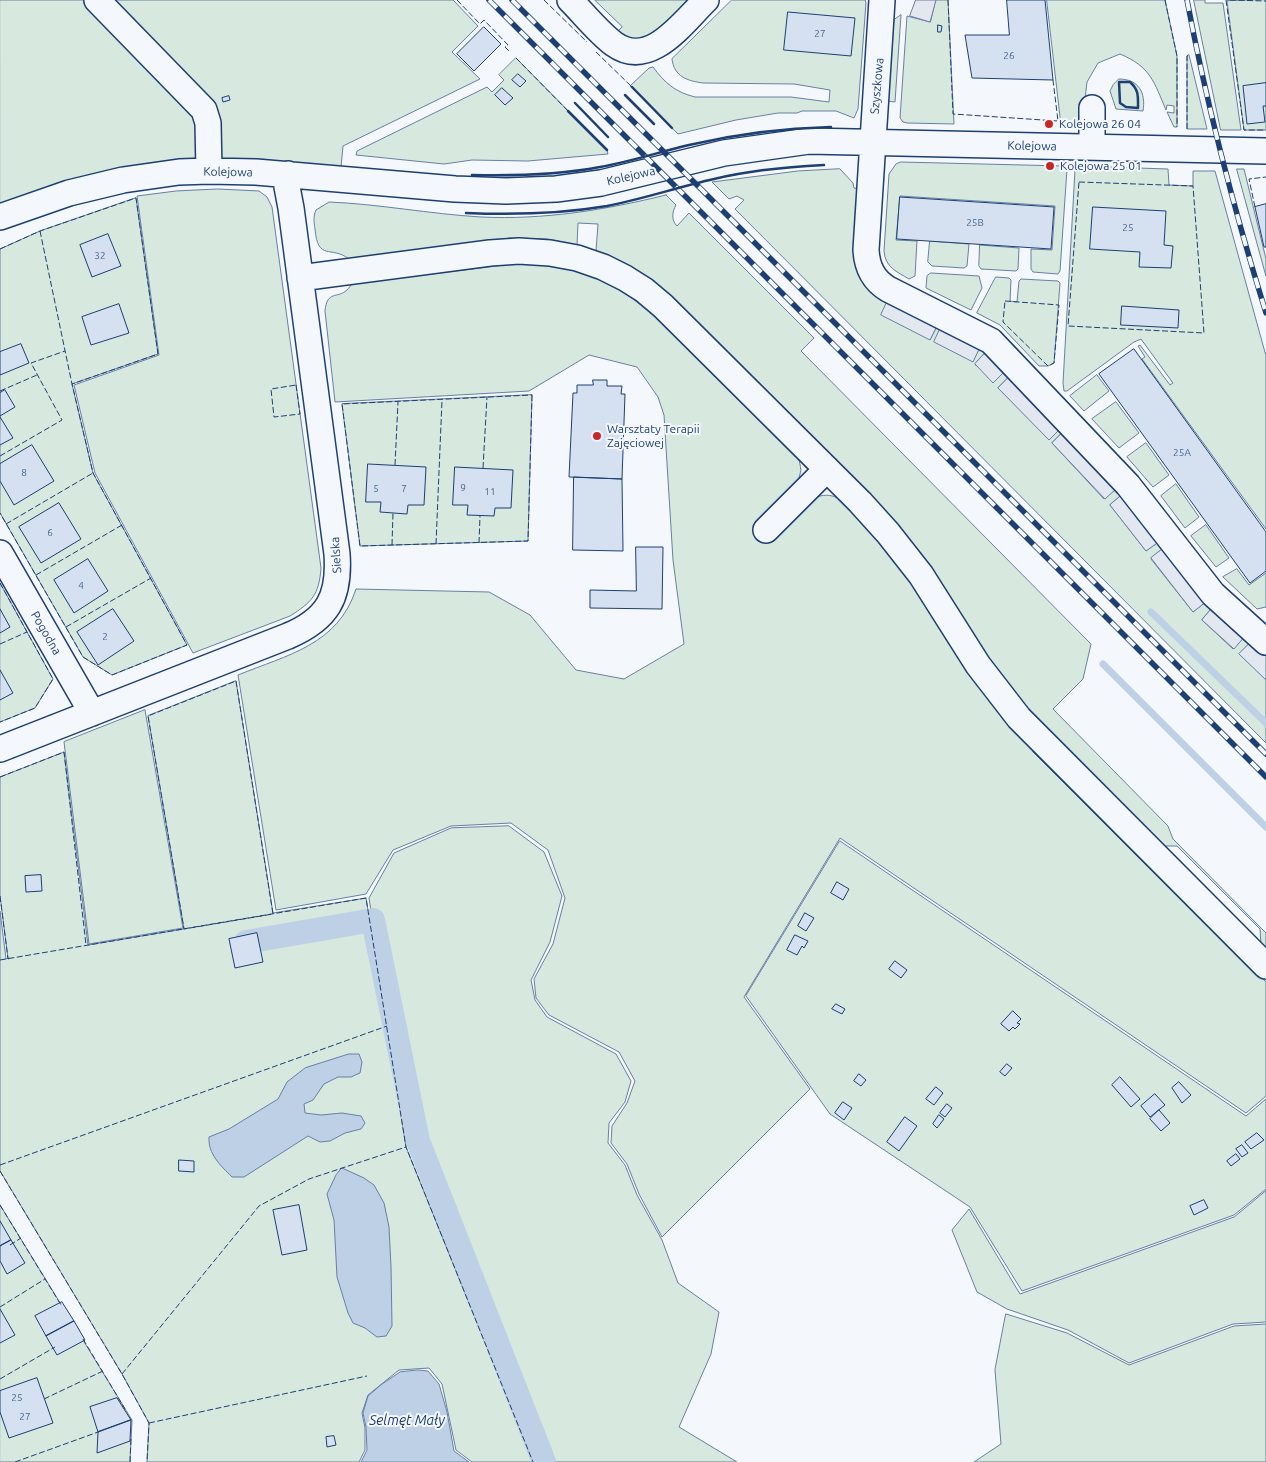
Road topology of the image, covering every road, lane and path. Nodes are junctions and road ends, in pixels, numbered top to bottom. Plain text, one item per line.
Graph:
1 (96, 0) edge
2 (570, 0) edge
3 (706, 0) edge
4 (882, 0) edge
5 (895, 0) edge
6 (882, 30) junction
7 (1092, 108) dead end
8 (873, 142) junction
9 (1092, 147) junction
10 (1266, 150) edge
11 (209, 171) junction
12 (288, 174) junction
13 (0, 217) edge
14 (300, 278) junction
15 (827, 469) junction
16 (766, 530) dead end
17 (0, 553) edge
18 (1263, 634) edge
19 (92, 713) junction
20 (0, 749) edge
21 (1266, 966) edge

1 - 11 street
2 - 3 street
4 - 6 street, Szyszkowa
5 - 6 street, Szyszkowa
6 - 8 street, Szyszkowa
7 - 9 street
8 - 9 street, Kolejowa
8 - 12 street, Kolejowa
8 - 18 street, Szyszkowa
9 - 10 street, Kolejowa
11 - 12 street, Kolejowa
11 - 13 street, Kolejowa
12 - 14 street, Sielska
14 - 15 street
14 - 19 street, Sielska
15 - 16 street
15 - 21 street
17 - 19 street, Pogodna
19 - 20 street, Sielska

